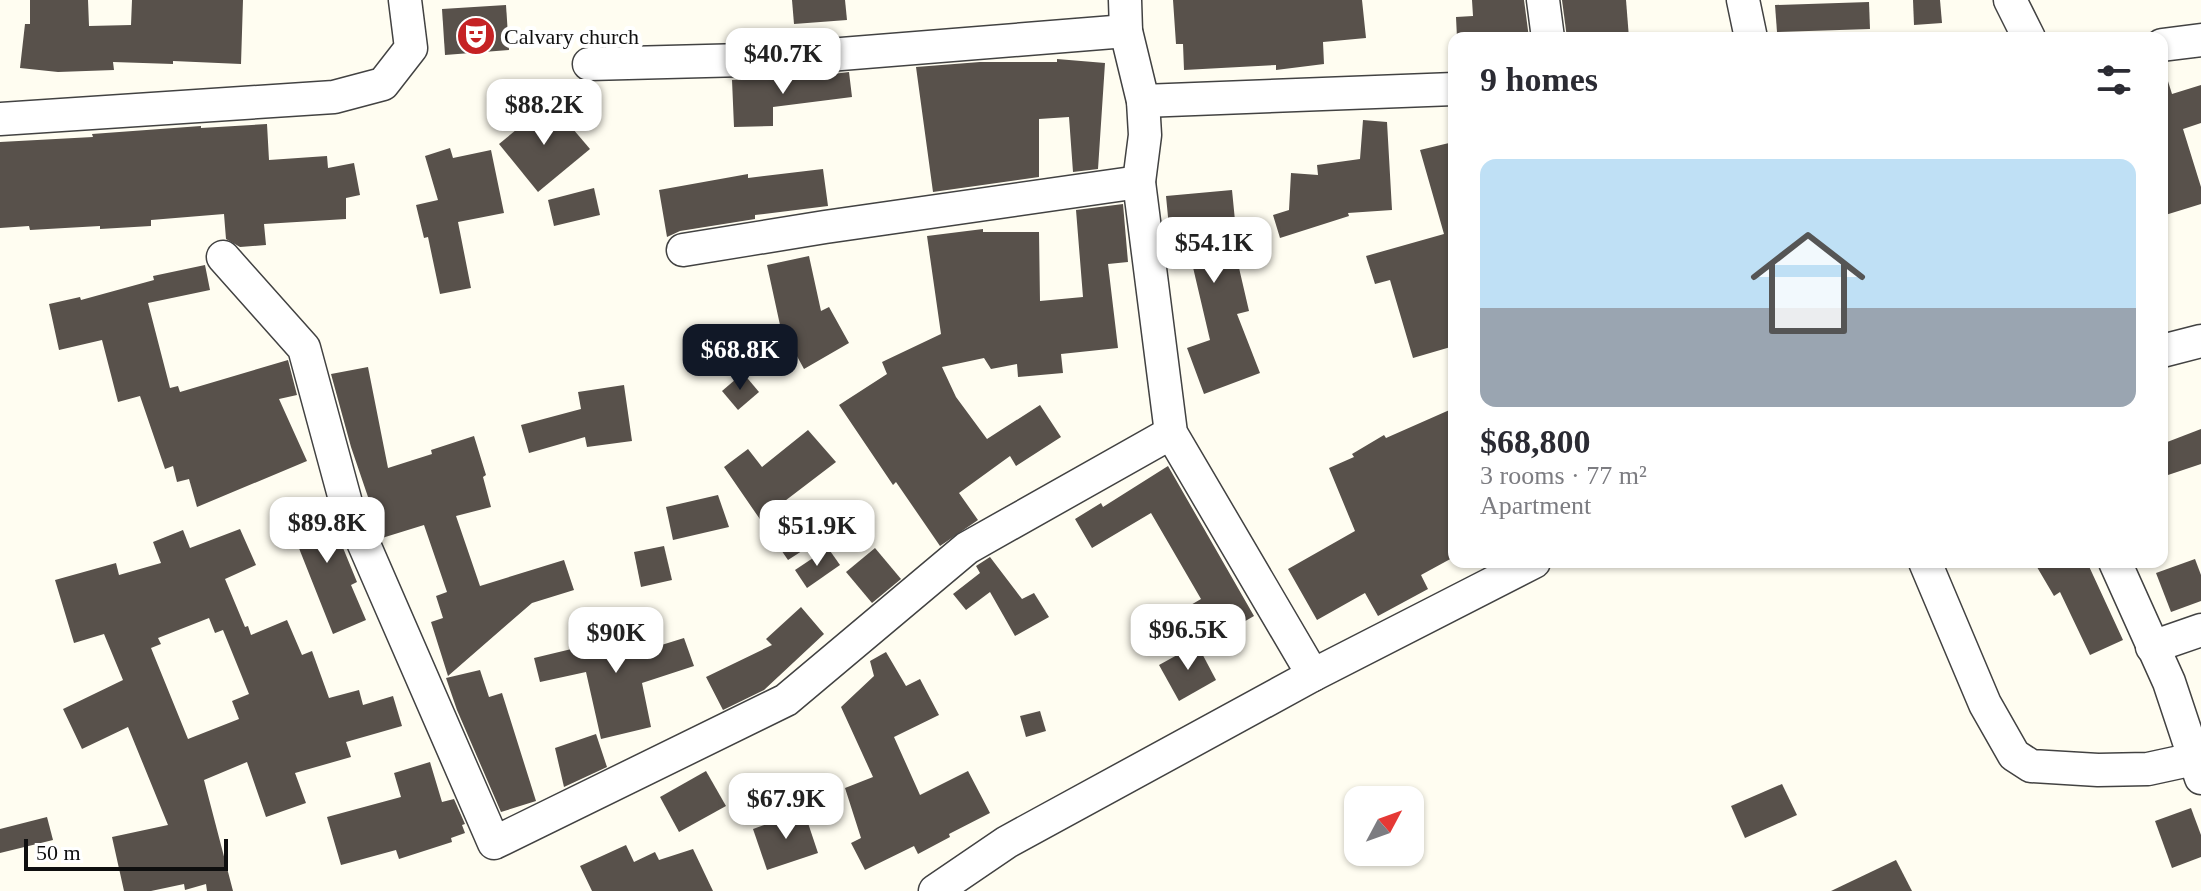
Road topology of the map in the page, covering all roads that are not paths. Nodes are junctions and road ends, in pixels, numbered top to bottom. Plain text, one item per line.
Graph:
1 (405, 0) edge
2 (1543, 0) edge
3 (1743, 0) edge
4 (2010, 0) edge
5 (1126, 16) edge
6 (1547, 32) edge
7 (1750, 32) edge
8 (2026, 32) edge
9 (2201, 40) edge
10 (2168, 44) edge
11 (589, 64) dead end
12 (1448, 89) edge
13 (1143, 101) junction
14 (0, 119) edge
15 (1139, 182) junction
16 (683, 250) dead end
17 (223, 257) dead end
18 (2201, 341) edge
19 (2168, 349) edge
20 (1171, 433) junction
21 (1522, 568) edge
22 (1928, 568) edge
23 (2118, 568) edge
24 (2201, 630) edge
25 (2152, 647) junction
26 (1313, 675) junction
27 (2198, 768) edge
28 (935, 891) edge

1 - 14 street
2 - 6 street
3 - 7 street
4 - 8 street
5 - 11 street
5 - 13 street
9 - 10 street
12 - 13 street
13 - 15 street
15 - 16 street
15 - 20 street
17 - 20 street
18 - 19 street
20 - 26 street
21 - 26 street
22 - 27 street
23 - 25 street
24 - 25 street
25 - 27 street
26 - 28 street

